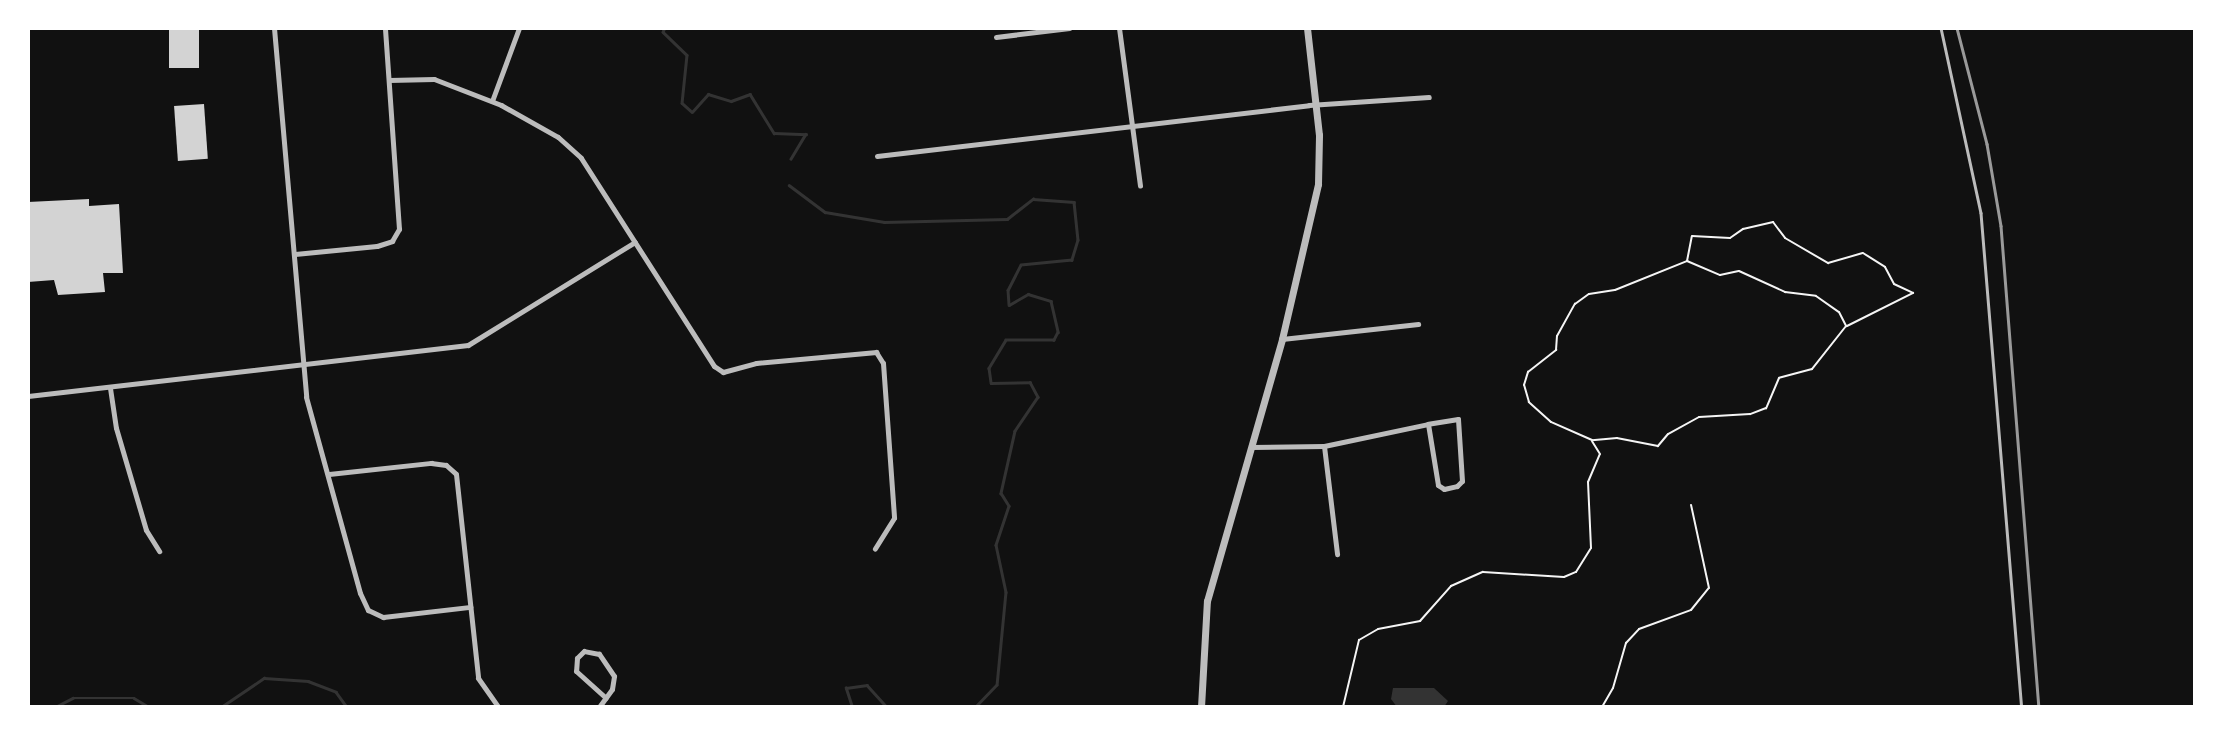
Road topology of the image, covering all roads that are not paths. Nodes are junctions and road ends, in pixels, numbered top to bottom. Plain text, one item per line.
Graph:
1 (274, 28) edge
2 (385, 28) edge
3 (519, 28) edge
4 (1069, 28) edge
5 (1119, 28) edge
6 (1307, 28) edge
7 (1941, 28) edge
8 (996, 37) dead end
9 (389, 80) junction
10 (1429, 97) dead end
11 (492, 101) junction
12 (1316, 107) junction
13 (1131, 124) junction
14 (877, 156) dead end
15 (1140, 186) dead end
16 (635, 242) junction
17 (295, 254) junction
18 (1418, 324) dead end
19 (1282, 339) junction
20 (304, 365) junction
21 (110, 388) junction
22 (28, 396) edge
23 (1429, 424) junction
24 (1324, 446) junction
25 (1249, 447) junction
26 (329, 474) junction
27 (875, 548) dead end
28 (159, 551) dead end
29 (1337, 554) dead end
30 (470, 607) junction
31 (606, 698) junction
32 (498, 707) edge
33 (600, 707) edge
34 (1201, 707) edge
35 (2022, 707) edge

1 - 17 street
2 - 9 street
3 - 11 street
4 - 8 street
5 - 13 street
6 - 12 street
7 - 35 lane
9 - 11 street
9 - 17 street
10 - 12 street
11 - 16 street
12 - 13 street
12 - 19 street
13 - 14 street
13 - 15 street
16 - 20 street
16 - 27 street
17 - 20 street
18 - 19 street
19 - 25 street
20 - 21 street
20 - 26 street
21 - 22 street
21 - 28 street
23 - 23 street
23 - 24 street
24 - 25 street
24 - 29 street
25 - 34 street
26 - 30 street
26 - 30 street
30 - 32 street
31 - 31 street
31 - 33 street

